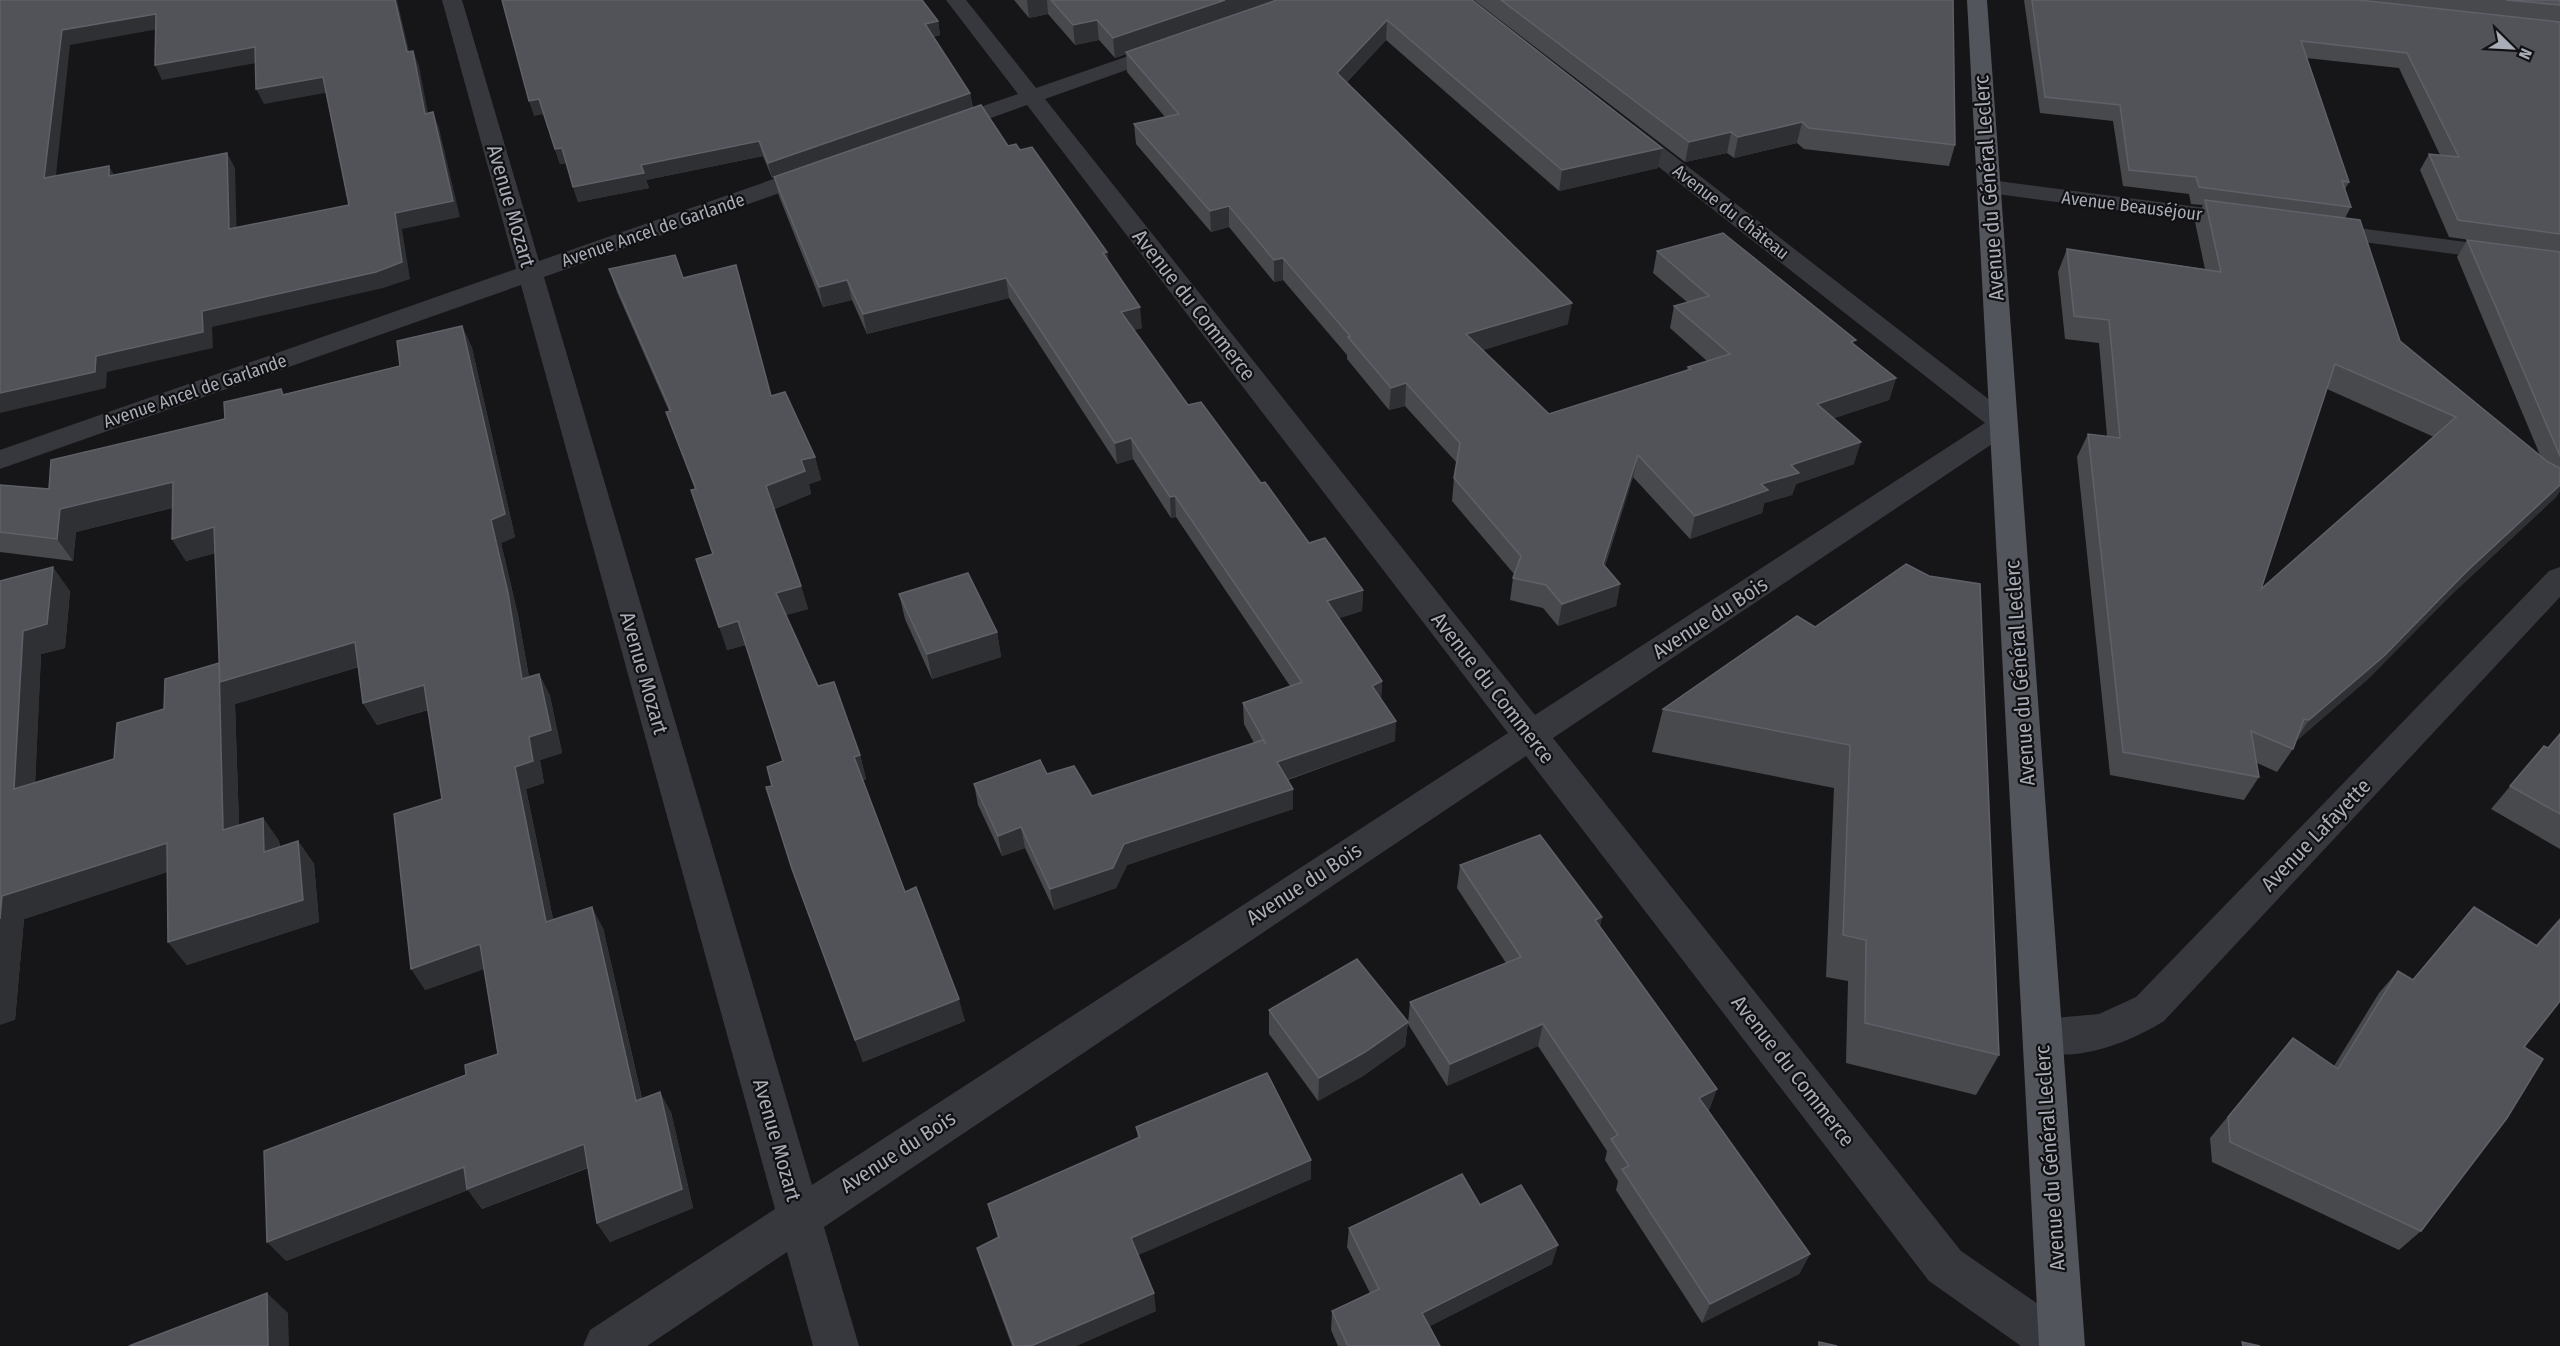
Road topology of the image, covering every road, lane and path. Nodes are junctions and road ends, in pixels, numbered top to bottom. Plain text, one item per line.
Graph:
1 (452, 0) edge
2 (956, 0) edge
3 (1977, 0) edge
4 (1196, 39) edge
5 (1031, 97) junction
6 (1609, 117) edge
7 (927, 133) edge
8 (841, 164) edge
9 (1990, 187) junction
10 (2263, 223) edge
11 (2299, 227) edge
12 (2560, 261) edge
13 (530, 273) junction
14 (2003, 424) junction
15 (0, 460) edge
16 (2560, 578) edge
17 (1530, 736) junction
18 (2043, 1037) junction
19 (799, 1217) junction
20 (606, 1346) edge
21 (836, 1346) edge
22 (2061, 1346) edge

1 - 13 street, Avenue Mozart
2 - 5 street, Avenue du Commerce
3 - 9 main road, Avenue du Général Leclerc
4 - 5 street
5 - 7 street
5 - 17 street, Avenue du Commerce
6 - 14 street, Avenue du Château
8 - 13 street, Avenue Ancel de Garlande
9 - 10 street, Avenue Beauséjour
9 - 14 main road, Avenue du Général Leclerc
11 - 12 street
13 - 15 street, Avenue Ancel de Garlande
13 - 19 street, Avenue Mozart
14 - 17 street, Avenue du Bois
14 - 18 main road, Avenue du Général Leclerc
16 - 18 street, Avenue Lafayette
17 - 19 street, Avenue du Bois
17 - 22 street, Avenue du Commerce
18 - 22 main road, Avenue du Général Leclerc
19 - 20 street, Avenue du Bois
19 - 21 street, Avenue Mozart

